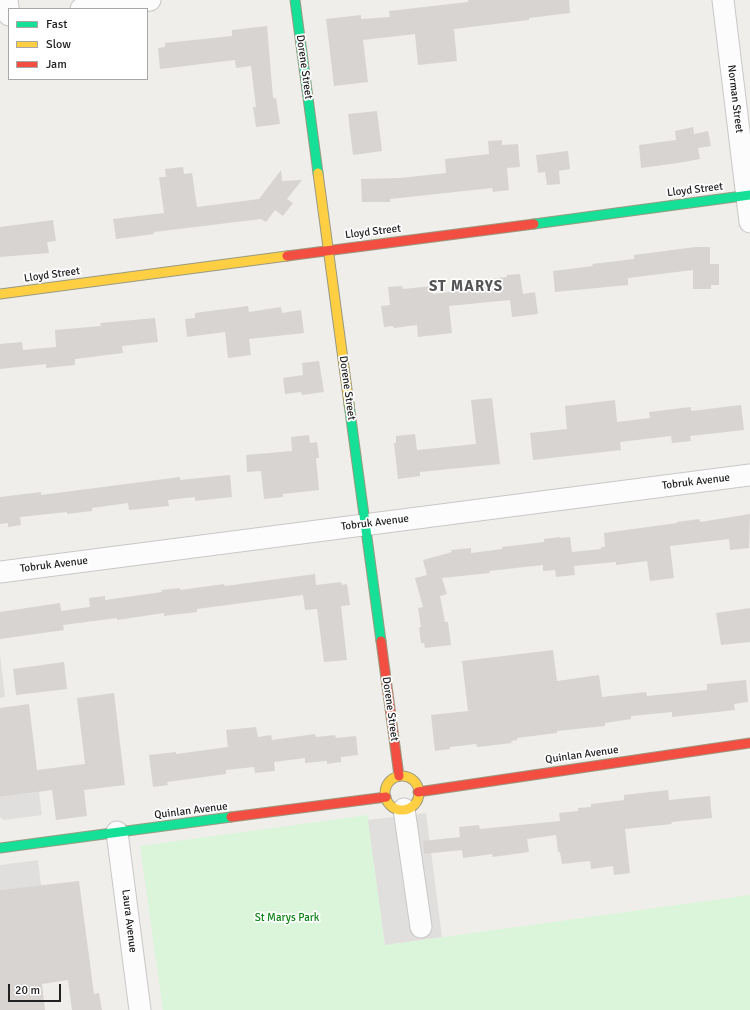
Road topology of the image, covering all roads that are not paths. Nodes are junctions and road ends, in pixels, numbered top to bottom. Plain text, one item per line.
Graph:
1 (150, 0) edge
2 (295, 0) edge
3 (722, 0) edge
4 (89, 8) edge
5 (748, 196) edge
6 (750, 222) edge
7 (329, 250) junction
8 (0, 294) edge
9 (750, 475) edge
10 (365, 525) junction
11 (0, 572) edge
12 (750, 743) edge
13 (399, 776) junction
14 (418, 792) junction
15 (386, 797) junction
16 (404, 809) junction
17 (117, 832) junction
18 (0, 848) edge
19 (421, 927) dead end
20 (140, 1010) edge

1 - 4 street
2 - 7 street, Dorene Street
3 - 5 street, Norman Street
5 - 6 street, Norman Street
5 - 7 street, Lloyd Street
7 - 8 street, Lloyd Street
7 - 10 street, Dorene Street
9 - 10 street, Tobruk Avenue
10 - 11 street, Tobruk Avenue
10 - 13 street, Dorene Street
12 - 14 street, Quinlan Avenue
13 - 14 street
13 - 15 street
14 - 16 street
15 - 16 street
15 - 17 street, Quinlan Avenue
16 - 19 street
17 - 18 street, Quinlan Avenue
17 - 20 street, Laura Avenue

